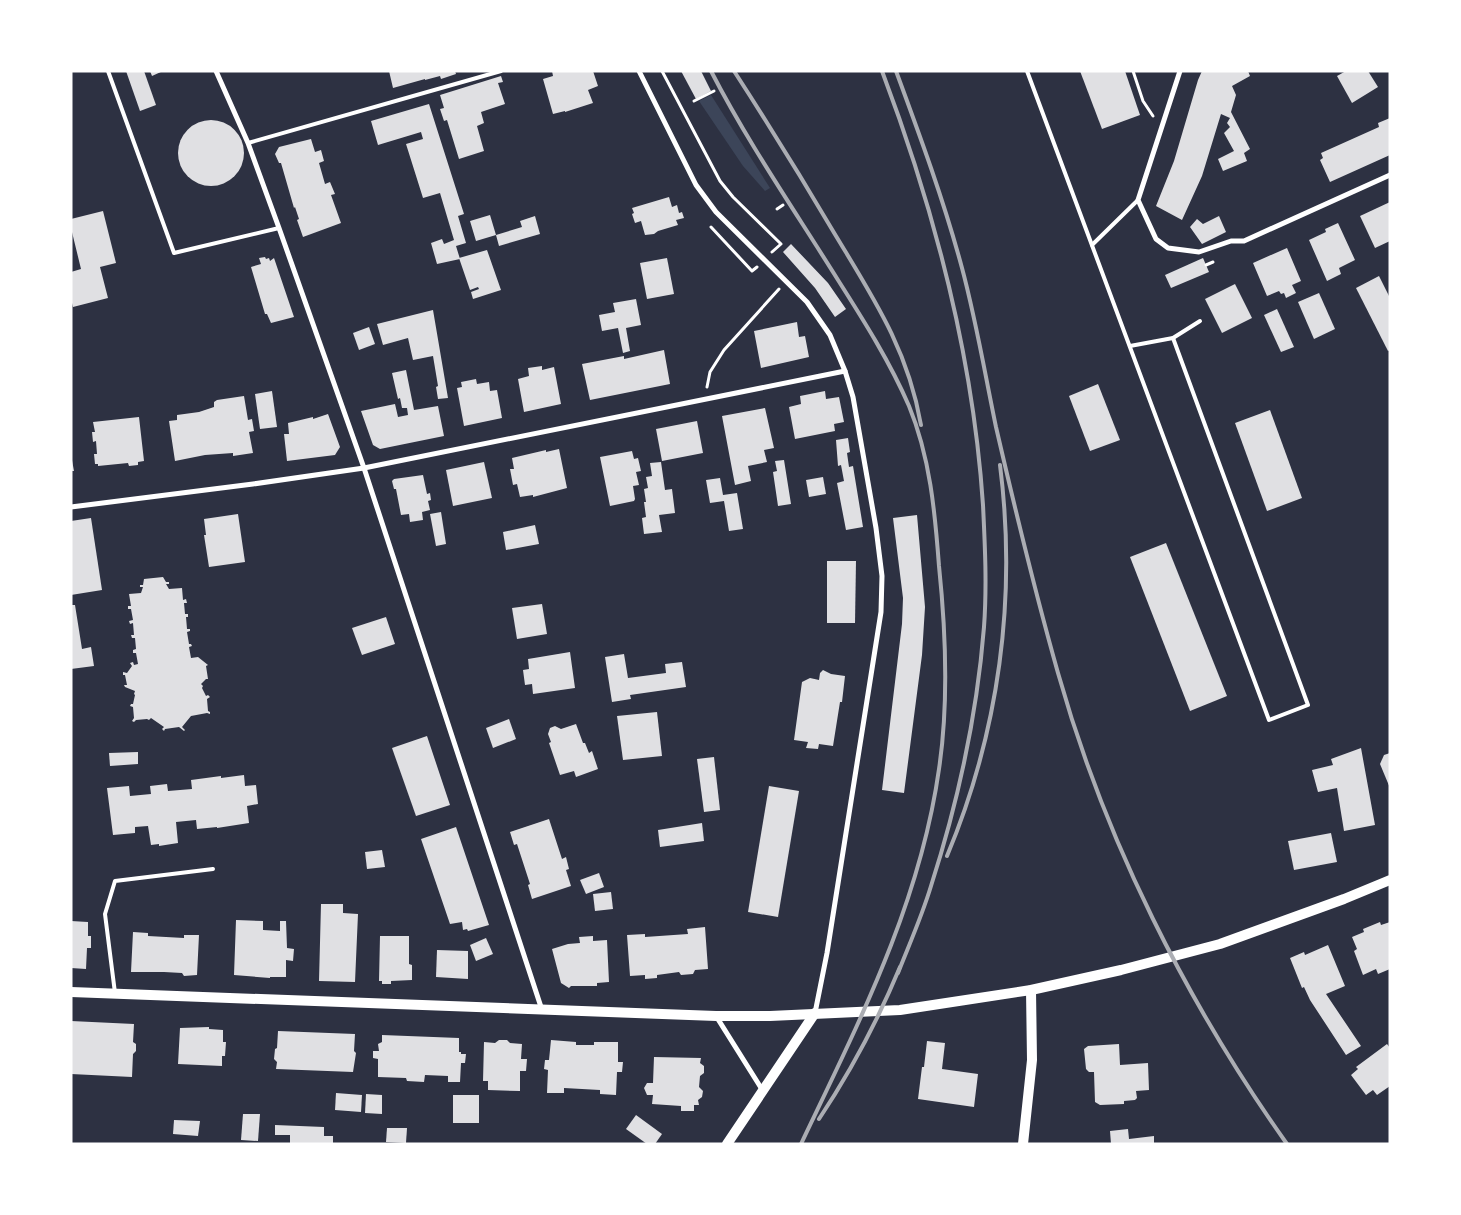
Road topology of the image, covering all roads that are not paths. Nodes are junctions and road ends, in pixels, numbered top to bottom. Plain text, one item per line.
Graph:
1 (108, 71) edge
2 (216, 71) edge
3 (501, 71) edge
4 (639, 71) edge
5 (1027, 71) edge
6 (1180, 71) edge
7 (248, 143) junction
8 (1390, 175) edge
9 (1138, 200) junction
10 (279, 228) junction
11 (1092, 245) junction
12 (1200, 322) dead end
13 (1173, 338) junction
14 (1130, 346) junction
15 (846, 371) junction
16 (364, 468) junction
17 (71, 507) edge
18 (213, 869) dead end
19 (1390, 880) edge
20 (1031, 990) junction
21 (71, 992) edge
22 (115, 993) junction
23 (542, 1010) junction
24 (815, 1013) junction
25 (716, 1016) junction
26 (763, 1091) junction
27 (727, 1144) edge
28 (1023, 1144) edge

1 - 10 lane
2 - 7 street
3 - 7 lane
4 - 15 street
5 - 11 lane
6 - 9 street
7 - 10 street
8 - 9 street
9 - 11 lane
10 - 16 street
11 - 14 lane
12 - 13 lane
13 - 14 lane
13 - 14 lane
15 - 16 street
15 - 24 street
16 - 17 street
16 - 23 street
18 - 22 lane
19 - 20 main road
20 - 24 main road
20 - 28 main road
21 - 22 main road
22 - 23 main road
23 - 25 main road
24 - 25 main road
24 - 26 main road
25 - 26 street
26 - 27 main road

